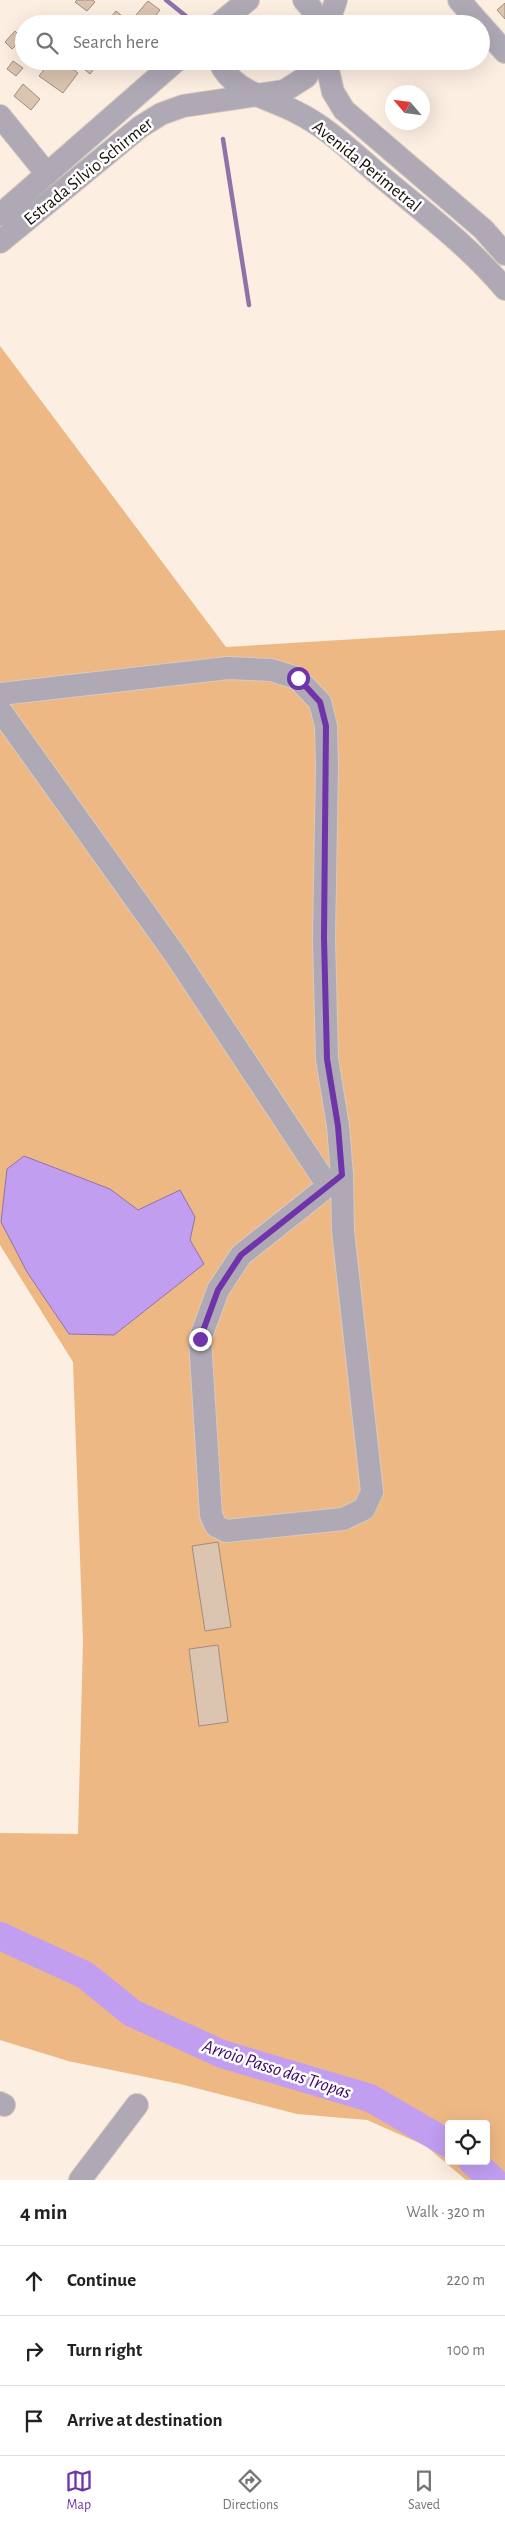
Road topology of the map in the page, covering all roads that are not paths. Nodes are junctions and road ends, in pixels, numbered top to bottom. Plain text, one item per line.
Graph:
1 (248, 0) edge
2 (304, 0) edge
3 (336, 0) edge
4 (459, 0) edge
5 (230, 15) edge
6 (314, 15) edge
7 (331, 15) edge
8 (473, 15) edge
9 (490, 34) edge
10 (505, 52) edge
11 (166, 70) edge
12 (225, 70) edge
13 (310, 70) edge
14 (328, 70) edge
15 (259, 94) junction
16 (0, 116) edge
17 (47, 174) junction
18 (0, 215) edge
19 (0, 242) edge
20 (505, 254) edge
21 (505, 289) edge
22 (0, 694) edge
23 (0, 710) edge
24 (335, 1180) junction
25 (137, 2105) dead end
26 (80, 2180) edge

1 - 5 street
2 - 6 street
3 - 7 street
4 - 8 street
9 - 10 street
11 - 17 street, Estrada Silvio Schirmer
12 - 15 street, Avenida Perimetral
13 - 15 street, Estrada Silvio Schirmer
14 - 20 street, Avenida Perimetral
15 - 19 street, Estrada Silvio Schirmer
15 - 21 street, Avenida Perimetral
16 - 17 street
17 - 18 street, Estrada Silvio Schirmer
22 - 24 street
23 - 24 street
24 - 24 street
25 - 26 street

